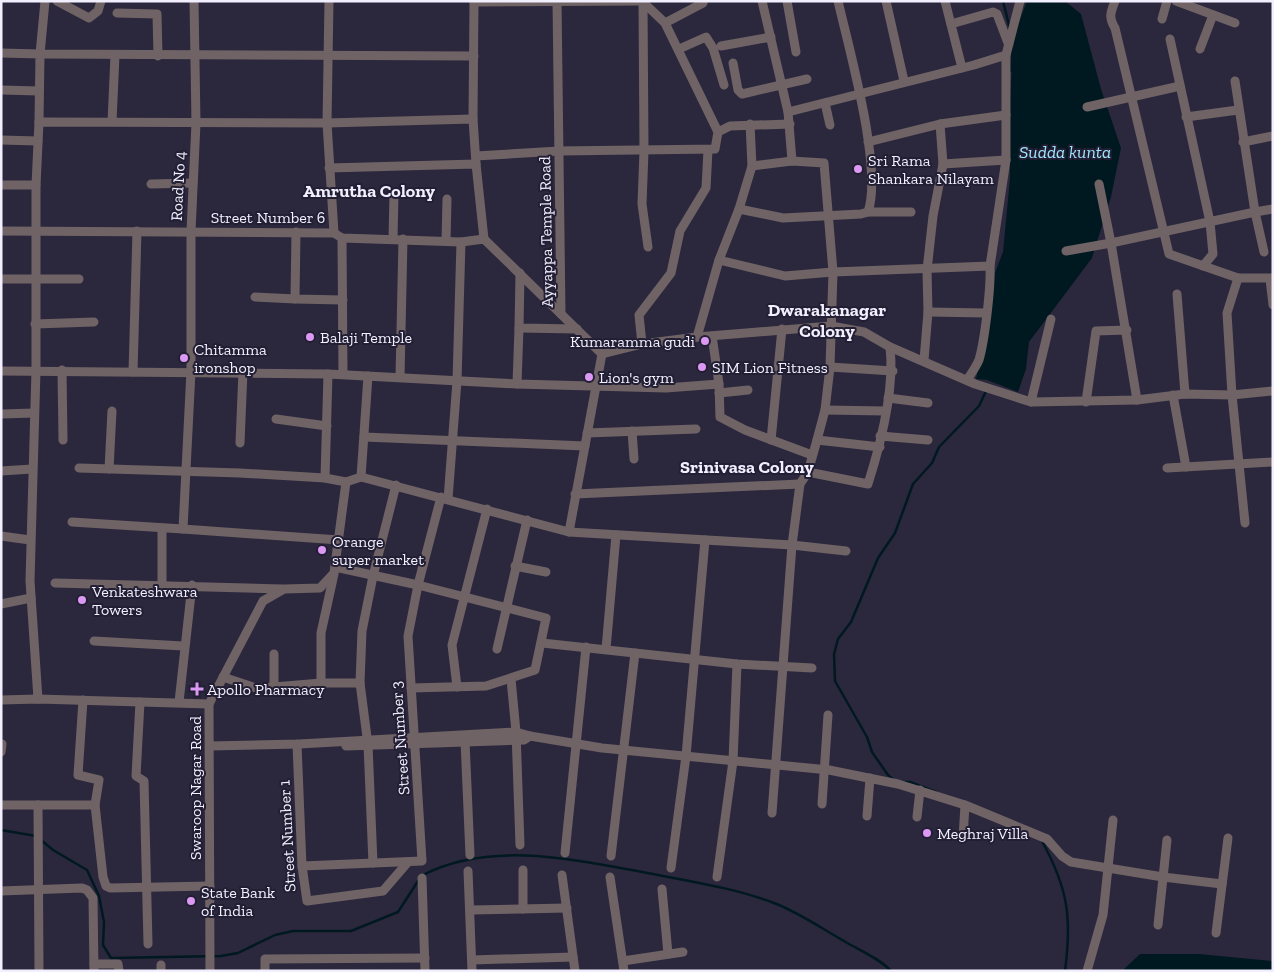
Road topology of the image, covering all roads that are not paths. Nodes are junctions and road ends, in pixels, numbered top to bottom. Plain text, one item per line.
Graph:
1 (45, 1) edge
2 (57, 1) edge
3 (101, 1) edge
4 (194, 1) edge
5 (329, 1) edge
6 (762, 1) edge
7 (786, 1) edge
8 (838, 1) edge
9 (886, 1) edge
10 (945, 1) edge
11 (1020, 1) edge
12 (1115, 1) edge
13 (1167, 1) edge
14 (1176, 1) edge
15 (474, 2) edge
16 (557, 2) edge
17 (643, 2) edge
18 (703, 3) dead end
19 (117, 13) dead end
20 (1213, 15) junction
21 (1162, 19) dead end
22 (1235, 22) dead end
23 (665, 23) junction
24 (951, 24) junction
25 (771, 37) junction
26 (1170, 39) dead end
27 (1008, 43) junction
28 (721, 46) dead end
29 (1200, 48) dead end
30 (679, 49) junction
31 (796, 52) dead end
32 (1, 53) edge
33 (40, 54) junction
34 (115, 55) junction
35 (328, 55) junction
36 (158, 56) junction
37 (195, 56) junction
38 (474, 56) junction
39 (1006, 58) junction
40 (734, 63) dead end
41 (962, 68) junction
42 (807, 79) dead end
43 (904, 81) junction
44 (1235, 81) dead end
45 (724, 85) dead end
46 (781, 86) junction
47 (1180, 86) junction
48 (1, 90) edge
49 (39, 91) junction
50 (859, 94) junction
51 (1132, 97) junction
52 (825, 103) junction
53 (1087, 107) dead end
54 (1238, 110) junction
55 (788, 112) junction
56 (1006, 115) junction
57 (1186, 117) junction
58 (473, 119) junction
59 (39, 122) junction
60 (112, 122) junction
61 (196, 123) junction
62 (327, 123) junction
63 (750, 124) junction
64 (790, 124) junction
65 (940, 124) junction
66 (830, 125) dead end
67 (718, 132) junction
68 (1273, 136) edge
69 (1, 140) edge
70 (38, 141) junction
71 (868, 142) junction
72 (1243, 142) junction
73 (708, 150) junction
74 (559, 151) junction
75 (644, 151) junction
76 (476, 160) junction
77 (1006, 160) junction
78 (792, 161) junction
79 (943, 164) junction
80 (752, 166) junction
81 (329, 168) junction
82 (193, 183) junction
83 (1, 184) edge
84 (151, 184) dead end
85 (1099, 184) dead end
86 (36, 185) junction
87 (394, 193) dead end
88 (447, 199) dead end
89 (1273, 208) edge
90 (739, 209) junction
91 (868, 212) junction
92 (910, 212) dead end
93 (1255, 212) junction
94 (828, 216) junction
95 (1210, 222) junction
96 (1, 231) edge
97 (37, 231) junction
98 (137, 231) junction
99 (191, 231) junction
100 (296, 232) junction
101 (334, 233) junction
102 (1164, 233) junction
103 (342, 238) junction
104 (393, 239) junction
105 (403, 239) junction
106 (484, 239) junction
107 (446, 241) junction
108 (461, 242) junction
109 (1111, 243) junction
110 (648, 248) dead end
111 (1066, 251) dead end
112 (1264, 252) dead end
113 (720, 260) junction
114 (990, 266) junction
115 (1203, 266) junction
116 (927, 270) junction
117 (833, 272) junction
118 (520, 273) junction
119 (79, 278) dead end
120 (1238, 278) junction
121 (1271, 278) edge
122 (1, 279) edge
123 (36, 280) junction
124 (1177, 294) dead end
125 (255, 297) dead end
126 (295, 299) junction
127 (342, 300) junction
128 (1273, 305) edge
129 (928, 312) junction
130 (985, 313) junction
131 (561, 314) junction
132 (1051, 319) dead end
133 (94, 322) dead end
134 (35, 324) junction
135 (831, 326) junction
136 (519, 328) junction
137 (577, 329) junction
138 (782, 330) junction
139 (1127, 330) junction
140 (712, 336) junction
141 (697, 337) junction
142 (642, 344) junction
143 (890, 347) junction
144 (602, 354) junction
145 (924, 360) junction
146 (830, 368) junction
147 (36, 370) junction
148 (62, 370) junction
149 (1, 371) edge
150 (191, 371) junction
151 (893, 371) junction
152 (133, 372) junction
153 (243, 372) junction
154 (328, 374) junction
155 (342, 374) junction
156 (368, 376) junction
157 (400, 377) junction
158 (967, 380) junction
159 (457, 381) junction
160 (518, 384) junction
161 (596, 386) junction
162 (719, 389) junction
163 (748, 390) dead end
164 (1273, 391) edge
165 (1185, 394) junction
166 (1173, 395) junction
167 (1232, 395) junction
168 (888, 398) junction
169 (1137, 400) junction
170 (1031, 402) junction
171 (1086, 402) junction
172 (928, 403) dead end
173 (825, 410) junction
174 (112, 411) dead end
175 (885, 411) junction
176 (34, 413) junction
177 (1, 414) edge
178 (276, 419) dead end
179 (327, 426) junction
180 (696, 429) dead end
181 (632, 432) junction
182 (587, 433) junction
183 (880, 436) junction
184 (364, 437) junction
185 (63, 440) dead end
186 (771, 440) junction
187 (817, 440) junction
188 (928, 440) dead end
189 (454, 441) junction
190 (240, 443) dead end
191 (585, 446) junction
192 (880, 447) junction
193 (812, 455) junction
194 (634, 460) dead end
195 (1273, 462) edge
196 (1238, 464) junction
197 (1186, 467) junction
198 (79, 468) dead end
199 (1167, 468) dead end
200 (32, 469) junction
201 (109, 469) junction
202 (185, 470) junction
203 (1, 471) edge
204 (808, 472) junction
205 (361, 476) junction
206 (326, 478) junction
207 (346, 482) junction
208 (800, 484) junction
209 (396, 485) junction
210 (575, 494) junction
211 (445, 498) junction
212 (486, 509) junction
213 (526, 520) junction
214 (72, 522) dead end
215 (1246, 523) dead end
216 (162, 528) junction
217 (183, 529) junction
218 (569, 532) junction
219 (616, 535) junction
220 (1, 536) edge
221 (30, 540) junction
222 (338, 540) junction
223 (704, 540) junction
224 (792, 545) junction
225 (846, 551) dead end
226 (516, 566) junction
227 (334, 570) junction
228 (546, 572) dead end
229 (373, 576) junction
230 (55, 583) dead end
231 (162, 584) junction
232 (192, 585) junction
233 (418, 585) junction
234 (284, 590) junction
235 (464, 597) junction
236 (31, 598) junction
237 (1, 604) edge
238 (506, 608) junction
239 (94, 641) dead end
240 (542, 643) junction
241 (184, 646) junction
242 (586, 647) junction
243 (497, 649) dead end
244 (606, 649) junction
245 (635, 653) junction
246 (274, 654) dead end
247 (695, 660) junction
248 (737, 664) junction
249 (784, 667) junction
250 (812, 668) dead end
251 (223, 677) junction
252 (511, 679) junction
253 (321, 683) junction
254 (360, 683) junction
255 (274, 687) junction
256 (457, 687) junction
257 (411, 688) junction
258 (38, 699) junction
259 (1, 700) edge
260 (83, 700) junction
261 (140, 702) junction
262 (179, 702) junction
263 (209, 704) junction
264 (828, 715) dead end
265 (516, 736) junction
266 (416, 740) junction
267 (465, 741) junction
268 (368, 742) junction
269 (2, 744) edge
270 (576, 745) junction
271 (297, 746) junction
272 (210, 749) junction
273 (625, 751) junction
274 (1, 752) edge
275 (686, 756) junction
276 (733, 761) junction
277 (776, 764) junction
278 (824, 769) junction
279 (870, 778) junction
280 (920, 790) junction
281 (822, 804) dead end
282 (1, 805) edge
283 (38, 805) junction
284 (95, 805) junction
285 (965, 805) junction
286 (772, 812) dead end
287 (868, 816) dead end
288 (917, 816) dead end
289 (1113, 820) dead end
290 (963, 838) dead end
291 (1228, 838) dead end
292 (1167, 840) dead end
293 (520, 845) dead end
294 (565, 853) dead end
295 (470, 855) dead end
296 (611, 856) dead end
297 (408, 862) junction
298 (372, 863) junction
299 (302, 866) junction
300 (671, 868) dead end
301 (523, 870) dead end
302 (1109, 870) junction
303 (468, 872) dead end
304 (562, 875) dead end
305 (610, 877) dead end
306 (717, 877) dead end
307 (1163, 877) junction
308 (422, 878) dead end
309 (1222, 884) junction
310 (210, 886) junction
311 (146, 887) junction
312 (662, 889) dead end
313 (40, 890) junction
314 (1, 891) edge
315 (567, 908) junction
316 (523, 909) junction
317 (471, 910) junction
318 (1158, 925) dead end
319 (1216, 933) dead end
320 (148, 944) dead end
321 (683, 952) dead end
322 (668, 954) junction
323 (573, 957) junction
324 (425, 958) junction
325 (472, 960) junction
326 (623, 961) junction
327 (94, 967) edge
328 (39, 971) edge
329 (119, 971) edge
330 (210, 971) edge
331 (265, 971) edge
332 (425, 971) edge
333 (472, 971) edge
334 (575, 971) edge
335 (624, 971) edge
336 (1087, 971) edge

1 - 33 street
2 - 3 street
4 - 37 street, Road No 4
5 - 35 street, Street Number 6
6 - 25 street
7 - 31 street
8 - 50 street
9 - 43 street
10 - 24 street
11 - 27 street
12 - 51 street
13 - 21 street
14 - 20 street
15 - 16 street
15 - 38 street
16 - 17 street
16 - 74 street, Ayyappa Temple Road
17 - 23 street
17 - 75 street
18 - 23 street
19 - 36 street
20 - 22 street
20 - 29 street
23 - 30 street
24 - 27 street
24 - 41 street
25 - 28 street
25 - 46 street
26 - 47 street
27 - 39 street
30 - 45 street
30 - 67 street
32 - 33 street
33 - 34 street
33 - 49 street
34 - 36 street
34 - 60 street
35 - 37 street
35 - 38 street
35 - 62 street, Street Number 6
36 - 37 street
37 - 61 street, Road No 4
38 - 58 street
39 - 41 street
39 - 56 street
40 - 46 street
41 - 43 street
42 - 46 street
43 - 50 street
44 - 54 street
46 - 55 street
47 - 51 street
47 - 57 street
48 - 49 street
49 - 59 street
50 - 52 street
50 - 71 street
51 - 53 street
51 - 102 street
52 - 55 street
52 - 66 street
54 - 57 street
54 - 72 street
55 - 64 street
56 - 65 street
56 - 77 street
57 - 95 street
58 - 62 street
58 - 76 street
59 - 60 street
59 - 70 street
60 - 61 street
61 - 62 street
61 - 82 street, Road No 4
62 - 81 street, Street Number 6
63 - 64 street
63 - 67 street
63 - 80 street
64 - 78 street
65 - 71 street
65 - 79 street
67 - 73 street
68 - 72 street
69 - 70 street
70 - 86 street
71 - 91 street
72 - 93 street
73 - 75 street
73 - 142 street
74 - 75 street
74 - 76 street
74 - 131 street, Ayyappa Temple Road
75 - 110 street
76 - 81 street
76 - 106 street
77 - 79 street
77 - 114 street
78 - 80 street
78 - 94 street
79 - 116 street
80 - 90 street
81 - 101 street, Street Number 6
82 - 84 street
82 - 99 street, Road No 4
83 - 86 street
85 - 109 street
86 - 97 street
87 - 104 street
88 - 107 street
89 - 93 street
90 - 94 street
90 - 113 street
91 - 92 street
91 - 94 street
93 - 95 street
93 - 112 street
94 - 117 street
95 - 102 street
95 - 115 street
96 - 97 street, Street Number 6
97 - 98 street, Street Number 6
97 - 123 street
98 - 99 street, Street Number 6
98 - 152 street
99 - 100 street, Street Number 6
99 - 150 street, Road No 4
100 - 101 street, Street Number 6
100 - 126 street
101 - 103 street
102 - 109 street
102 - 115 street
103 - 104 street
103 - 127 street
104 - 105 street
105 - 107 street
105 - 157 street
106 - 108 street
106 - 118 street
107 - 108 street
108 - 159 street, Street Number 3
109 - 111 street
109 - 139 street
113 - 117 street
113 - 141 street
114 - 116 street
114 - 130 street
115 - 120 street
116 - 117 street
116 - 129 street
117 - 135 street
118 - 131 street
118 - 136 street
119 - 123 street
120 - 121 street
120 - 167 street
121 - 128 street
122 - 123 street
123 - 134 street
124 - 165 street
125 - 126 street
126 - 127 street
127 - 155 street
129 - 130 street
129 - 145 street
130 - 158 street
131 - 137 street, Ayyappa Temple Road
132 - 170 street
133 - 134 street
134 - 147 street
135 - 138 street
135 - 143 street
135 - 146 street
136 - 137 street
136 - 160 street
137 - 144 street, Ayyappa Temple Road
138 - 140 street
138 - 186 street
139 - 169 street
139 - 171 street
140 - 141 street
140 - 162 street
141 - 142 street
142 - 144 street
143 - 145 street
143 - 151 street
144 - 161 street
145 - 158 street
146 - 151 street
146 - 173 street
147 - 148 street
147 - 149 street
147 - 176 street
148 - 152 street
148 - 185 street
150 - 152 street
150 - 153 street
150 - 202 street, Road No 4
151 - 168 street
153 - 154 street
153 - 190 street
154 - 155 street
154 - 179 street
155 - 156 street
156 - 157 street
156 - 184 street
157 - 159 street
158 - 170 street
159 - 160 street
159 - 189 street, Street Number 3
160 - 161 street
161 - 162 street
161 - 182 street
162 - 163 street
162 - 186 street
164 - 167 street
165 - 166 street
165 - 167 street
166 - 169 street
166 - 197 street
167 - 196 street
168 - 172 street
168 - 175 street
169 - 171 street
170 - 171 street
173 - 175 street
173 - 187 street
174 - 201 street
175 - 183 street
176 - 177 street
176 - 200 street
178 - 179 street
179 - 206 street
180 - 181 street
181 - 182 street
181 - 194 street
182 - 191 street
183 - 188 street
183 - 192 street
184 - 189 street
184 - 205 street
186 - 193 street
187 - 192 street
187 - 193 street
189 - 191 street
189 - 211 street, Street Number 3
191 - 210 street
192 - 204 street
193 - 204 street
195 - 196 street
196 - 197 street
196 - 215 street
197 - 199 street
198 - 201 street
200 - 203 street
200 - 221 street
201 - 202 street
202 - 206 street
202 - 217 street, Road No 4
204 - 208 street
205 - 207 street
205 - 209 street
206 - 207 street
207 - 222 street
208 - 210 street
208 - 224 street
209 - 211 street
209 - 229 street
210 - 218 street
211 - 212 street
211 - 233 street, Street Number 3
212 - 213 street
212 - 235 street
213 - 218 street
213 - 226 street
214 - 216 street
216 - 217 street
216 - 231 street
217 - 222 street
218 - 219 street
219 - 223 street
219 - 244 street
220 - 221 street
221 - 236 street
222 - 227 street
223 - 224 street
223 - 247 street
224 - 225 street
224 - 249 street
226 - 228 street
226 - 238 street
227 - 229 street
227 - 234 street, Swaroop Nagar Road
227 - 253 street
229 - 233 street
229 - 254 street
230 - 231 street
231 - 232 street
232 - 234 street
232 - 241 street
233 - 235 street
233 - 257 street, Street Number 3
234 - 251 street, Swaroop Nagar Road
235 - 238 street
235 - 256 street
236 - 237 street
236 - 258 street
238 - 240 street
238 - 243 street
239 - 241 street
240 - 242 street
240 - 252 street
241 - 262 street
242 - 244 street
242 - 270 street
244 - 245 street
245 - 247 street
245 - 273 street
246 - 255 street
247 - 248 street
247 - 275 street
248 - 249 street
248 - 276 street
249 - 250 street
249 - 277 street
251 - 255 street
251 - 263 street, Swaroop Nagar Road
252 - 256 street
252 - 265 street
253 - 254 street
253 - 255 street
254 - 268 street
256 - 257 street
257 - 266 street, Street Number 3
258 - 259 street
258 - 260 street
260 - 261 street
260 - 284 street
261 - 262 street
261 - 311 street
262 - 263 street
263 - 272 street, Swaroop Nagar Road
264 - 278 street
265 - 266 street
265 - 267 street
265 - 270 street
265 - 293 street
266 - 267 street
266 - 268 street
266 - 297 street, Street Number 3
267 - 295 street
268 - 271 street
268 - 298 street
269 - 274 street
270 - 273 street
270 - 294 street
271 - 272 street
271 - 299 street, Street Number 1
272 - 310 street, Swaroop Nagar Road
273 - 275 street
273 - 296 street
275 - 276 street
275 - 300 street
276 - 277 street
276 - 306 street
277 - 278 street
277 - 286 street
278 - 279 street
278 - 281 street
279 - 280 street
279 - 287 street
280 - 285 street
280 - 288 street
282 - 283 street
283 - 284 street
283 - 313 street
284 - 311 street
285 - 290 street
285 - 302 street
289 - 302 street
291 - 309 street
292 - 307 street
297 - 298 street
297 - 299 street, Street Number 1
298 - 299 street
301 - 316 street
302 - 307 street
302 - 336 street
303 - 317 street
304 - 315 street
305 - 326 street
307 - 309 street
307 - 318 street
308 - 324 street
309 - 319 street
310 - 311 street
310 - 330 street, Swaroop Nagar Road
311 - 320 street
312 - 322 street
313 - 314 street
313 - 327 street
313 - 328 street
315 - 316 street
315 - 323 street
316 - 317 street
317 - 325 street
321 - 322 street
322 - 326 street
323 - 325 street
323 - 334 street
324 - 331 street
324 - 332 street
325 - 333 street
326 - 335 street
327 - 329 street

